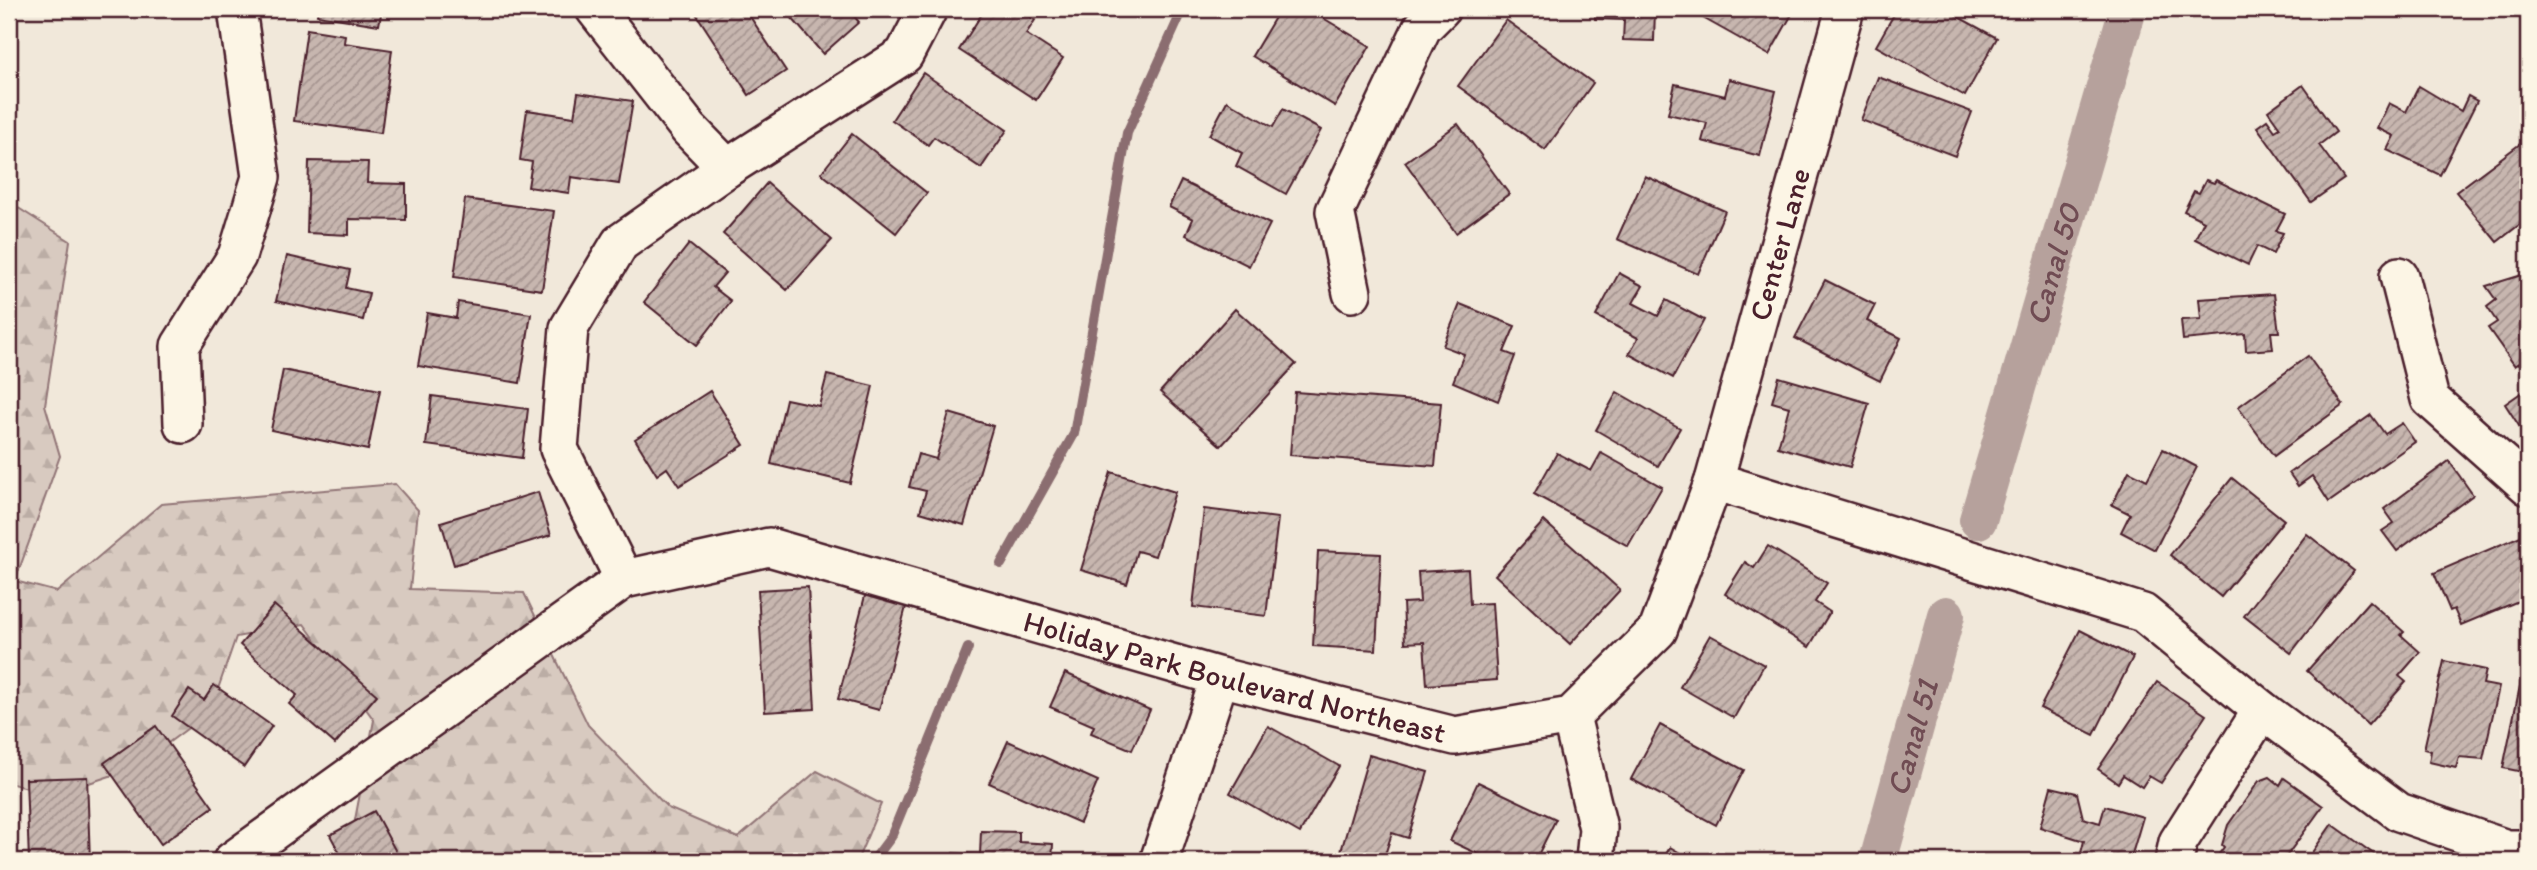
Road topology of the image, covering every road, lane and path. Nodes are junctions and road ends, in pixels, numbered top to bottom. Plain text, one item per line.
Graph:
1 (237, 9) edge
2 (595, 9) edge
3 (928, 9) edge
4 (1441, 9) edge
5 (1846, 9) edge
6 (727, 167) junction
7 (2399, 276) dead end
8 (1352, 293) dead end
9 (183, 424) dead end
10 (1714, 481) junction
11 (2528, 486) edge
12 (624, 579) junction
13 (1220, 677) junction
14 (2262, 710) junction
15 (1571, 716) junction
16 (2528, 849) edge
17 (232, 861) edge
18 (1159, 861) edge
19 (1595, 861) edge
20 (2174, 861) edge

1 - 9 street
2 - 6 street
3 - 6 street
4 - 8 street
5 - 10 street, Center Lane
6 - 12 street
7 - 11 street
10 - 14 street
10 - 15 street
12 - 13 street, Holiday Park Boulevard Northeast
12 - 17 street, Holiday Park Boulevard Northeast
13 - 15 street, Holiday Park Boulevard Northeast
13 - 18 street
14 - 16 street
14 - 20 street
15 - 19 street

